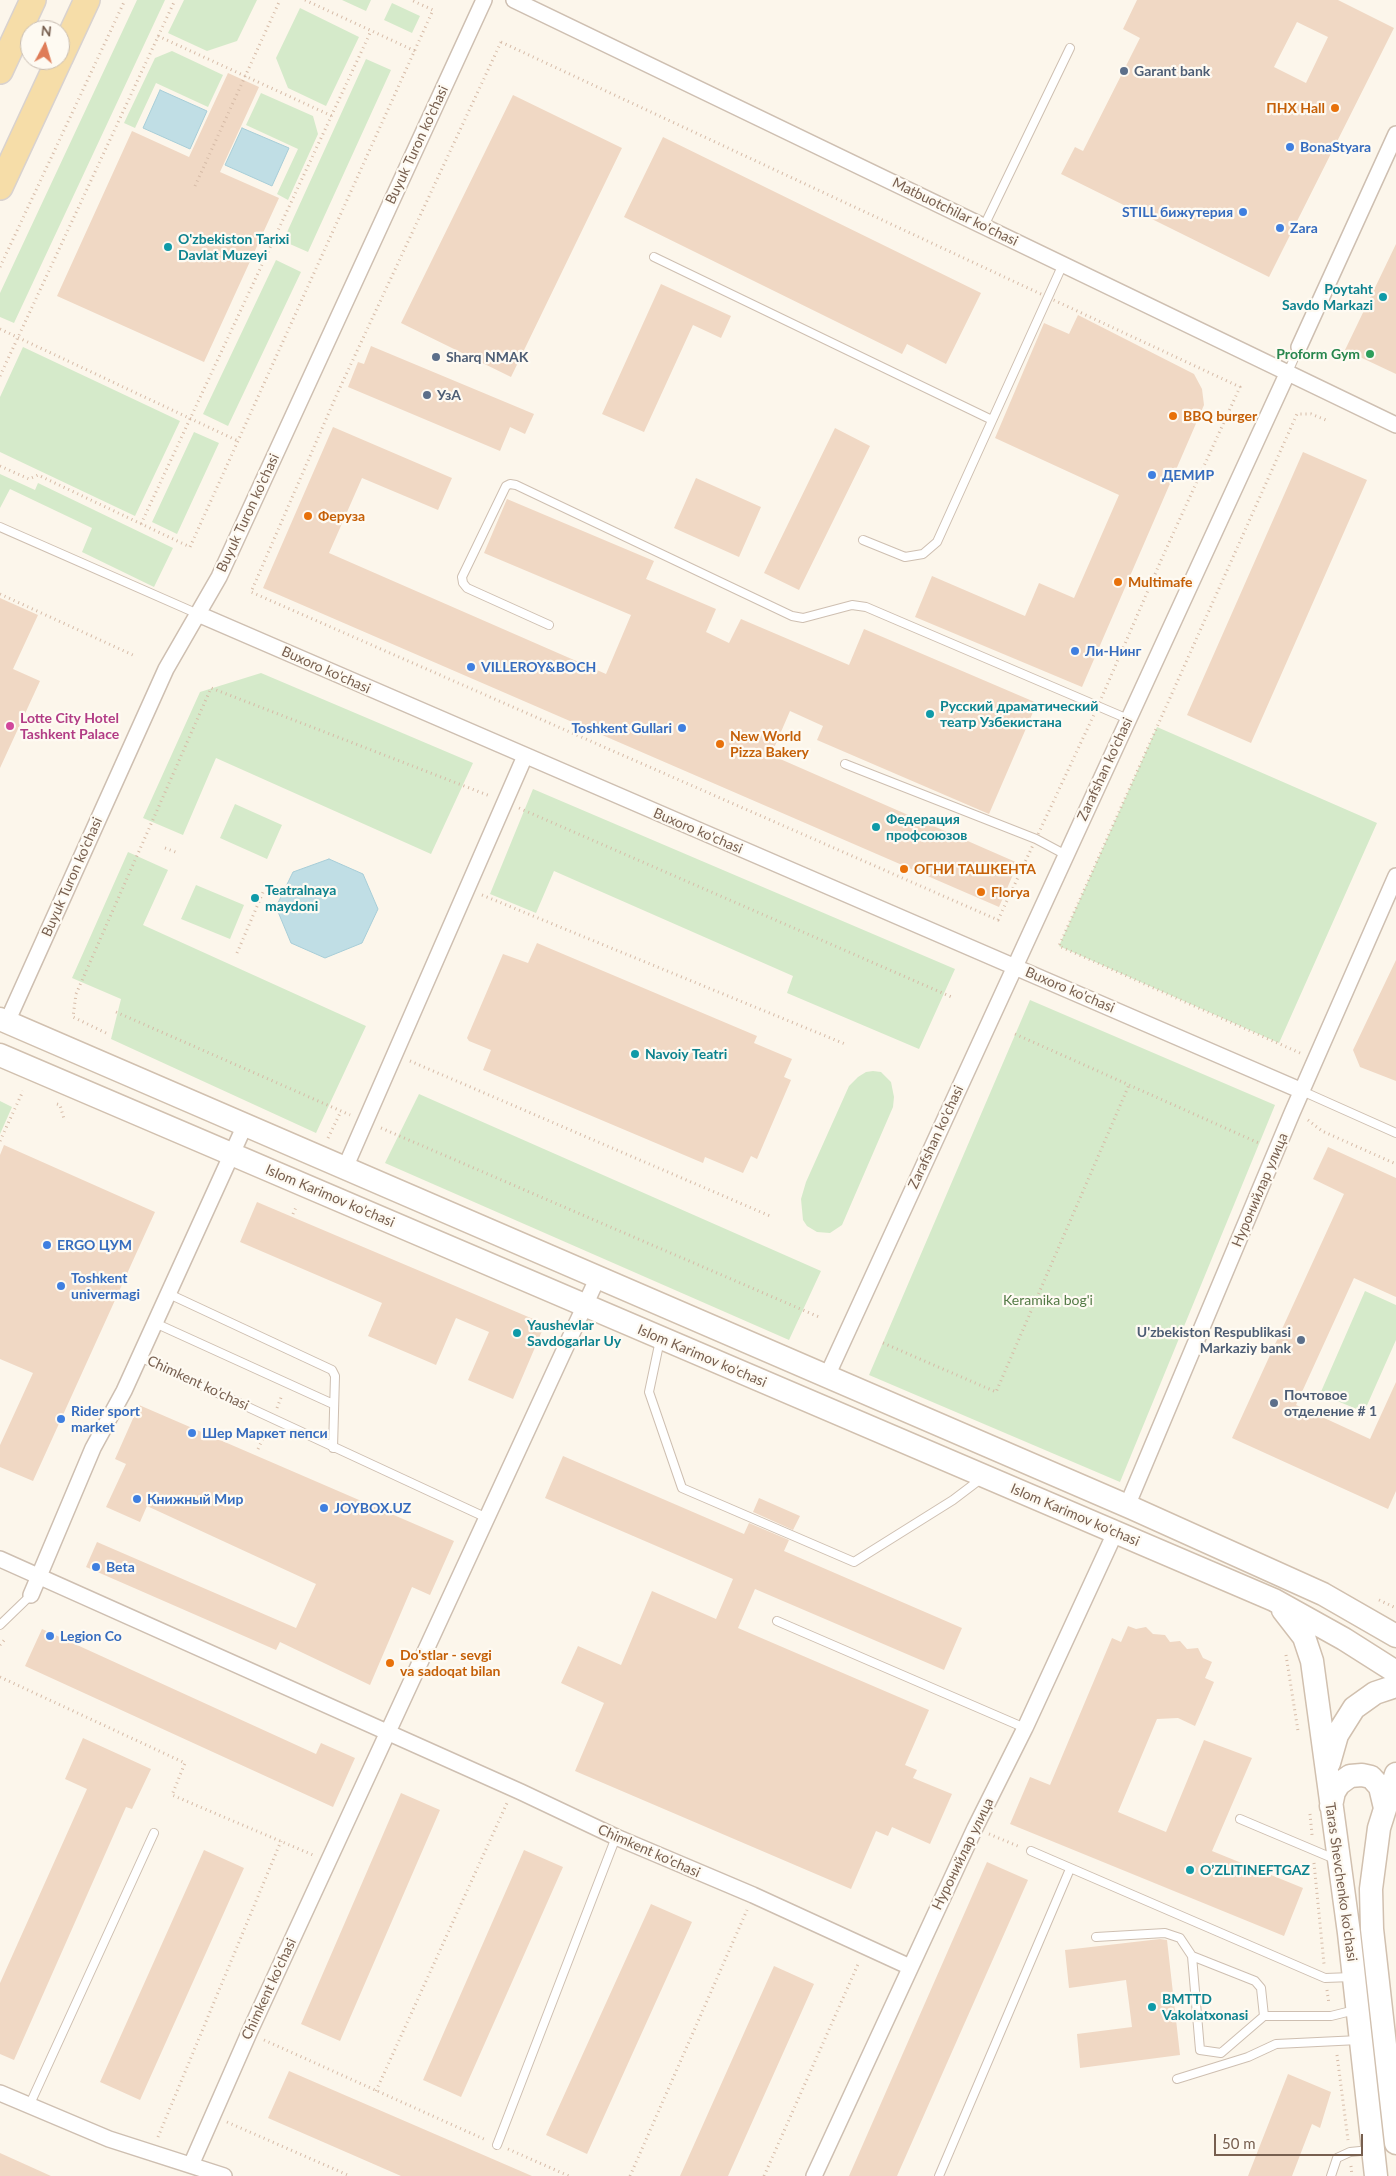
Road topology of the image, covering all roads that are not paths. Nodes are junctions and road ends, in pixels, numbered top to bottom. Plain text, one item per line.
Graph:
1 (33, 0) edge
2 (87, 0) edge
3 (484, 0) edge
4 (514, 0) edge
5 (70, 37) edge
6 (1070, 48) dead end
7 (55, 70) edge
8 (0, 71) edge
9 (1396, 134) edge
10 (0, 187) edge
11 (984, 226) junction
12 (654, 257) dead end
13 (1063, 264) junction
14 (1299, 347) joint
15 (1288, 372) junction
16 (992, 420) junction
17 (1396, 425) edge
18 (0, 527) edge
19 (864, 540) dead end
20 (198, 614) junction
21 (549, 625) dead end
22 (1128, 719) junction
23 (525, 756) junction
24 (845, 764) dead end
25 (1066, 855) junction
26 (1396, 876) edge
27 (1014, 966) junction
28 (3, 1021) edge
29 (0, 1055) edge
30 (1302, 1091) junction
31 (245, 1125) junction
32 (1396, 1133) edge
33 (232, 1154) junction
34 (345, 1168) junction
35 (598, 1277) junction
36 (168, 1294) junction
37 (585, 1306) junction
38 (155, 1323) junction
39 (661, 1338) junction
40 (140, 1357) junction
41 (827, 1376) junction
42 (333, 1404) junction
43 (814, 1404) junction
44 (333, 1448) junction
45 (985, 1476) junction
46 (1127, 1506) junction
47 (487, 1518) junction
48 (1115, 1532) junction
49 (0, 1558) edge
50 (40, 1576) junction
51 (31, 1595) joint
52 (1274, 1600) junction
53 (777, 1620) dead end
54 (0, 1625) edge
55 (1394, 1638) edge
56 (1396, 1672) edge
57 (1396, 1686) edge
58 (1026, 1728) junction
59 (388, 1733) junction
60 (1396, 1774) edge
61 (1327, 1777) junction
62 (1384, 1808) junction
63 (1320, 1811) junction
64 (1240, 1819) dead end
65 (154, 1833) dead end
66 (616, 1837) junction
67 (1030, 1851) road end
68 (1338, 1861) junction
69 (1070, 1869) junction
70 (1096, 1937) dead end
71 (1192, 1956) junction
72 (910, 1967) junction
73 (1354, 1977) junction
74 (1357, 2009) junction
75 (1264, 2016) junction
76 (1361, 2040) junction
77 (1177, 2079) dead end
78 (0, 2093) edge
79 (29, 2106) junction
80 (1396, 2143) edge
81 (497, 2145) road end
82 (1373, 2149) junction
83 (188, 2170) edge
84 (224, 2176) edge
85 (814, 2176) edge
86 (939, 2176) edge
87 (1331, 2176) edge
88 (1376, 2176) edge

1 - 8 main road
2 - 5 main road
3 - 20 street, Buyuk Turon ko'chasi
4 - 11 street, Matbuotchilar ko'chasi
6 - 11 lane
7 - 10 main road
9 - 14 street, Zarafshan ko'chasi
11 - 13 street, Matbuotchilar ko'chasi
12 - 16 lane
13 - 15 street, Matbuotchilar ko'chasi
13 - 16 lane
14 - 15 lane, Zarafshan ko'chasi
15 - 17 street, Matbuotchilar ko'chasi
15 - 22 street, Zarafshan ko'chasi
16 - 19 lane
18 - 20 lane, Buxoro ko'chasi
20 - 23 street, Buxoro ko'chasi
20 - 28 street, Buyuk Turon ko'chasi
21 - 22 lane
22 - 25 street, Zarafshan ko'chasi
23 - 27 street, Buxoro ko'chasi
23 - 34 street
24 - 25 lane
25 - 27 street, Zarafshan ko'chasi
26 - 30 street, Нуронийлар улица
27 - 30 street, Buxoro ko'chasi
27 - 41 street, Zarafshan ko'chasi
28 - 31 main road, Islom Karimov ko'chasi
29 - 33 main road, Islom Karimov ko'chasi
30 - 32 lane, Buxoro ko'chasi
30 - 46 street, Нуронийлар улица
31 - 33 street, Chimkent ko'chasi
31 - 34 main road, Islom Karimov ko'chasi
33 - 36 street, Chimkent ko'chasi
33 - 37 main road, Islom Karimov ko'chasi
34 - 35 main road, Islom Karimov ko'chasi
35 - 37 street, Chimkent ko'chasi
35 - 41 main road, Islom Karimov ko'chasi
36 - 38 street, Chimkent ko'chasi
36 - 42 lane
37 - 39 main road, Islom Karimov ko'chasi
37 - 47 street, Chimkent ko'chasi
38 - 40 street, Chimkent ko'chasi
38 - 42 lane
39 - 43 main road, Islom Karimov ko'chasi
39 - 45 lane
40 - 44 lane, Chimkent ko'chasi
40 - 50 street
41 - 43 main road, Zarafshan ko'chasi
41 - 46 main road, Islom Karimov ko'chasi
42 - 44 lane
43 - 45 main road, Islom Karimov ko'chasi
44 - 47 lane, Chimkent ko'chasi
45 - 48 main road, Islom Karimov ko'chasi
46 - 55 main road, Islom Karimov ko'chasi
47 - 59 street, Chimkent ko'chasi
48 - 52 main road, Islom Karimov ko'chasi
48 - 58 street, Нуронийлар улица
49 - 50 street, Chimkent ko'chasi
50 - 51 street
50 - 59 street, Chimkent ko'chasi
51 - 54 lane
52 - 56 main road, Islom Karimov ko'chasi
52 - 61 main road, Taras Shevchenko ko'chasi
53 - 58 lane
57 - 61 main road
58 - 72 street, Нуронийлар улица
59 - 66 street, Chimkent ko'chasi
59 - 83 street, Chimkent ko'chasi
60 - 62 main road, Taras Shevchenko ko'chasi
61 - 63 main road, Taras Shevchenko ko'chasi
62 - 63 main road
62 - 80 main road, Taras Shevchenko ko'chasi
63 - 68 main road, Taras Shevchenko ko'chasi
64 - 68 lane
65 - 79 lane
66 - 72 street, Chimkent ko'chasi
66 - 81 lane
67 - 69 lane
68 - 73 main road, Taras Shevchenko ko'chasi
69 - 73 lane
69 - 86 lane
70 - 71 lane
71 - 75 lane
71 - 75 lane
72 - 85 street, Нуронийлар улица
73 - 74 main road, Taras Shevchenko ko'chasi
74 - 75 lane
74 - 76 main road, Taras Shevchenko ko'chasi
76 - 77 lane
76 - 82 main road, Taras Shevchenko ko'chasi
78 - 79 street
79 - 83 street
82 - 87 lane
82 - 88 main road, Taras Shevchenko ko'chasi
83 - 84 street

